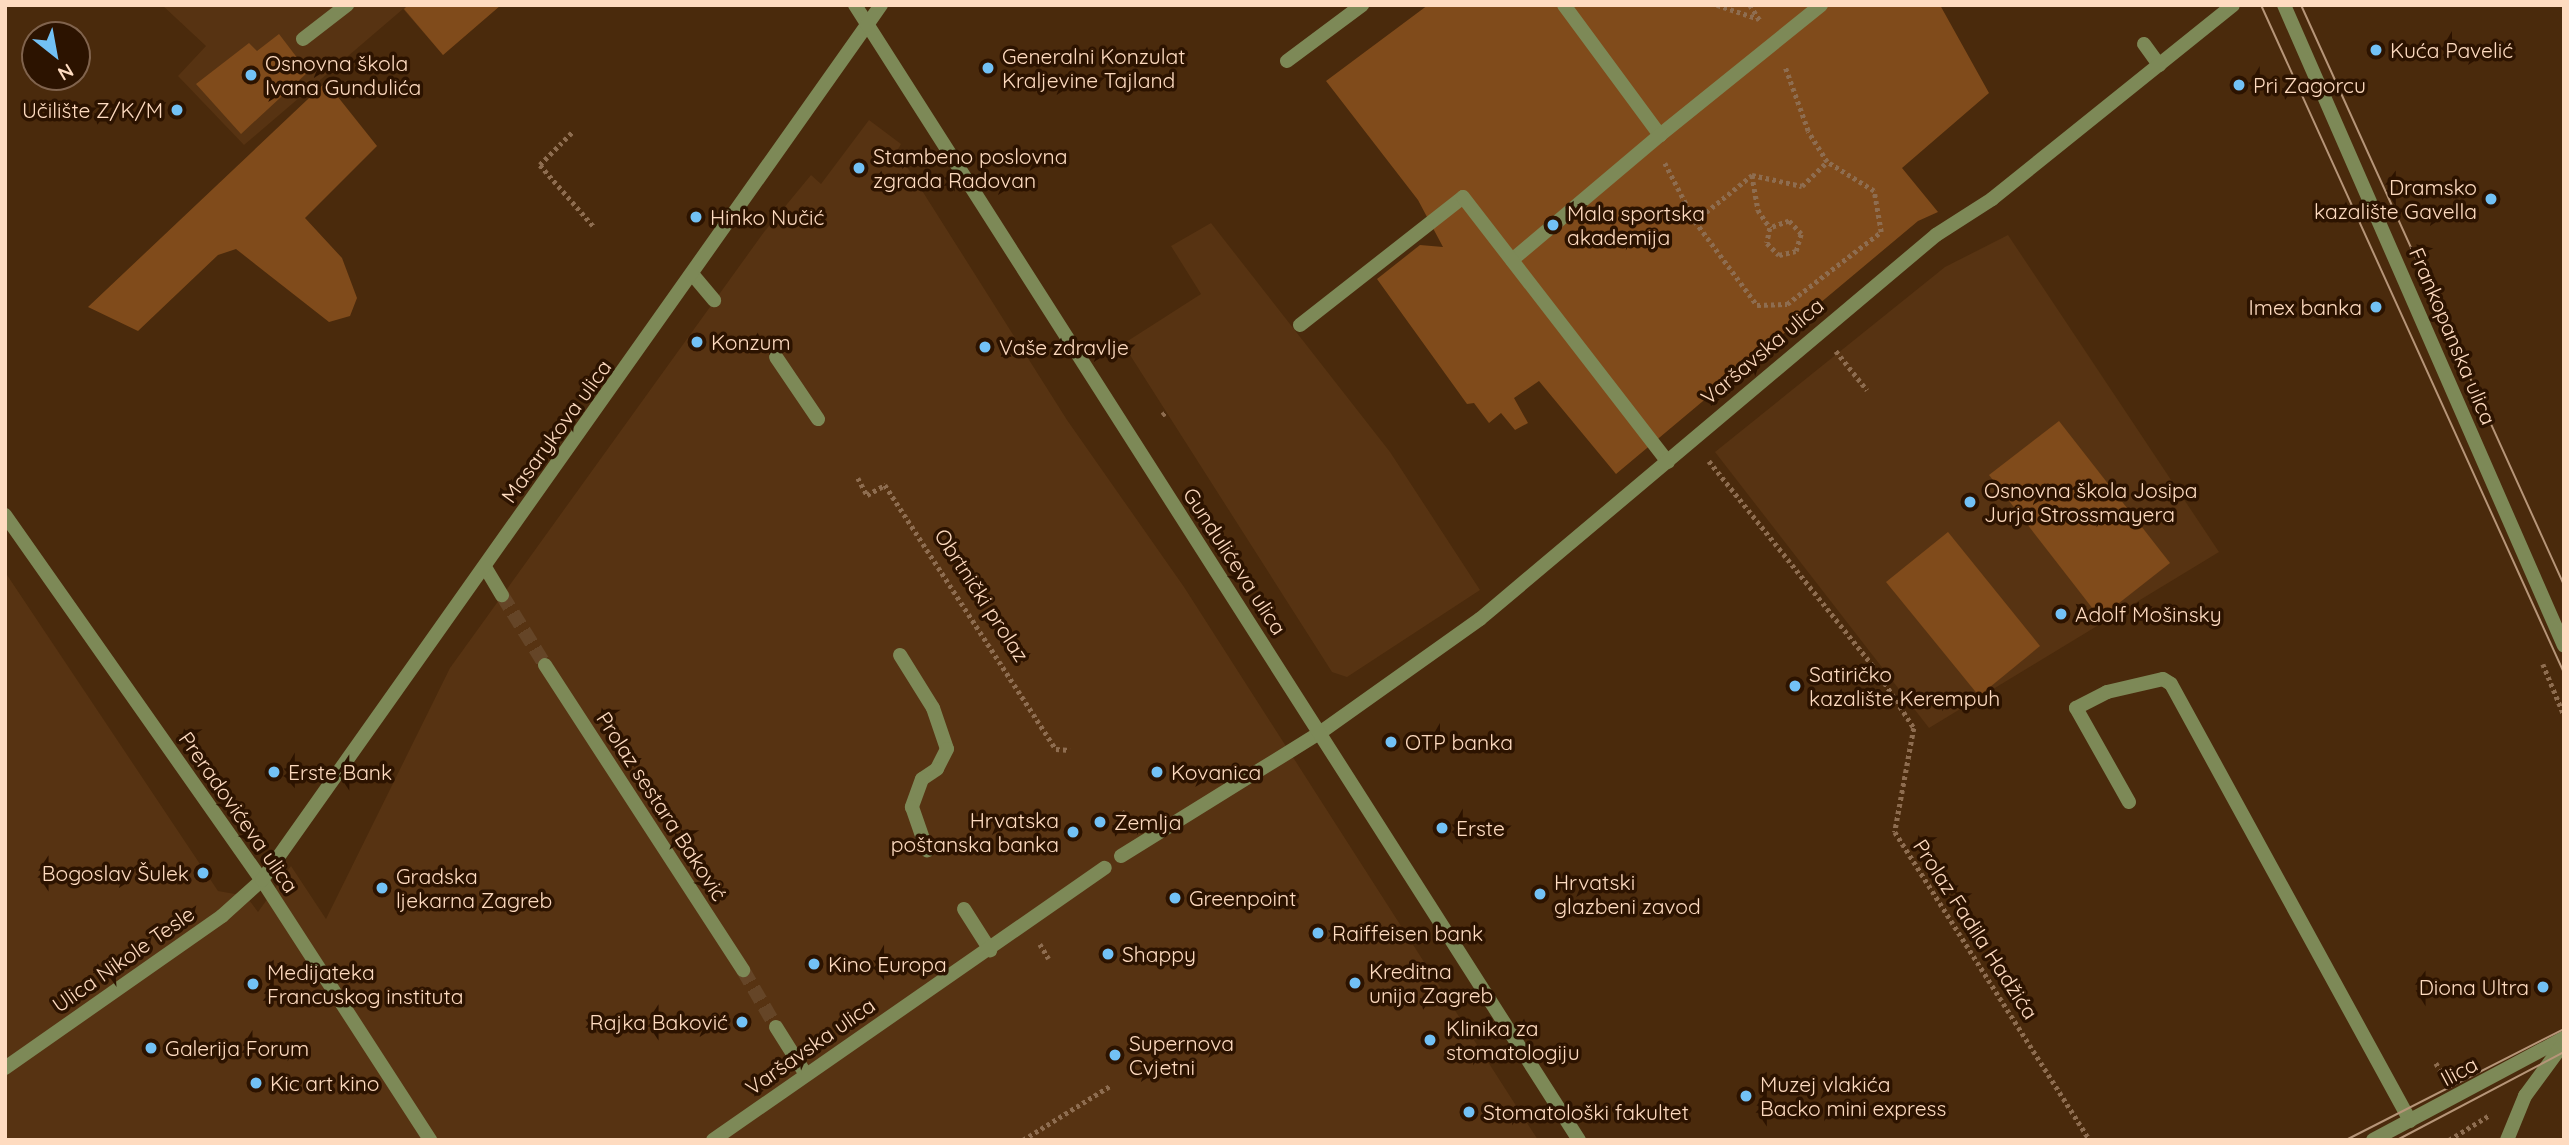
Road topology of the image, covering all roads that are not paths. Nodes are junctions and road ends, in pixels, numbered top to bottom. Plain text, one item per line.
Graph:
1 (347, 5) edge
2 (855, 5) edge
3 (881, 5) edge
4 (1362, 5) edge
5 (1563, 5) edge
6 (1821, 5) edge
7 (2233, 5) edge
8 (2284, 5) edge
9 (867, 25) junction
10 (303, 39) dead end
11 (2144, 44) dead end
12 (1287, 61) dead end
13 (2160, 65) junction
14 (1660, 135) junction
15 (1513, 260) junction
16 (693, 275) junction
17 (715, 300) dead end
18 (1300, 325) dead end
19 (776, 357) dead end
20 (818, 419) dead end
21 (1668, 462) junction
22 (5, 515) edge
23 (485, 567) junction
24 (502, 595) tunnel mouth
25 (2564, 646) edge
26 (900, 655) dead end
27 (545, 665) tunnel mouth
28 (1321, 732) junction
29 (2129, 802) dead end
30 (927, 850) dead end
31 (1121, 856) dead end
32 (1105, 868) dead end
33 (262, 880) junction
34 (964, 909) dead end
35 (990, 950) junction
36 (743, 970) tunnel mouth
37 (776, 1027) tunnel mouth
38 (2564, 1040) edge
39 (5, 1068) edge
40 (805, 1073) junction
41 (2410, 1121) junction
42 (2393, 1135) edge
43 (430, 1140) edge
44 (713, 1140) edge
45 (1579, 1140) edge
46 (2373, 1140) edge
47 (2507, 1140) edge

1 - 10 street
2 - 9 street, Gundulićeva ulica
3 - 9 street, Masarykova ulica
4 - 12 street
5 - 14 street
6 - 14 street
7 - 13 street, Varšavska ulica
8 - 25 street, Frankopanska ulica
9 - 16 street, Masarykova ulica
9 - 28 street, Gundulićeva ulica
11 - 13 street
13 - 21 street, Varšavska ulica
14 - 15 street
15 - 18 street
15 - 21 street
16 - 17 street
16 - 23 street, Masarykova ulica
19 - 20 street
21 - 28 street, Varšavska ulica
22 - 33 street, Preradovićeva ulica
23 - 24 street
23 - 33 street, Masarykova ulica
26 - 30 street
27 - 36 street, Prolaz sestara Baković
28 - 31 street, Varšavska ulica
28 - 45 street, Gundulićeva ulica
29 - 41 street
32 - 35 street, Varšavska ulica
33 - 39 street, Ulica Nikole Tesle
33 - 43 street, Preradovićeva ulica
34 - 35 street
35 - 40 street, Varšavska ulica
37 - 40 street
38 - 41 street, Ilica
38 - 47 street
40 - 44 street, Varšavska ulica
41 - 42 street, Ilica
42 - 46 street, Ilica

